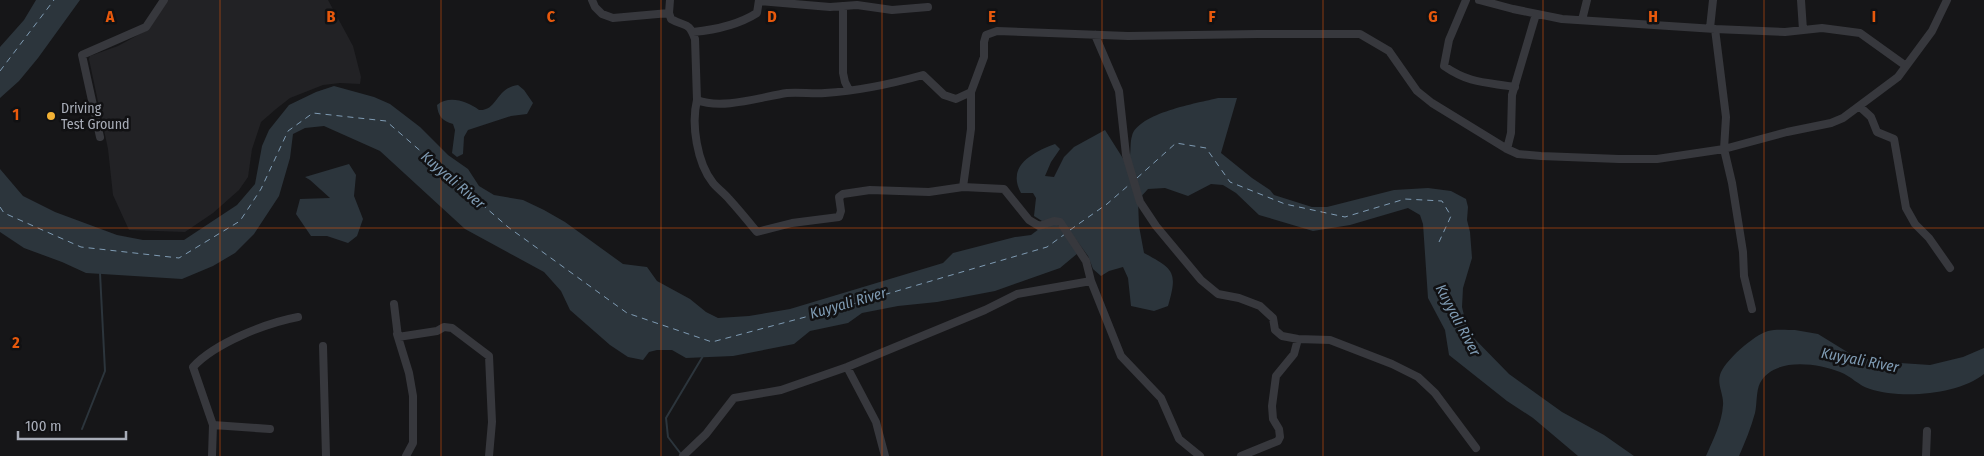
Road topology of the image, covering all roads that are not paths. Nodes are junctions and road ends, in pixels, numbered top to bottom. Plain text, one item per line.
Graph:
1 (164, 0) edge
2 (592, 0) edge
3 (670, 0) edge
4 (759, 0) edge
5 (1466, 0) edge
6 (1479, 0) edge
7 (1587, 0) edge
8 (1712, 0) edge
9 (1801, 0) edge
10 (1947, 0) edge
11 (842, 6) junction
12 (928, 7) dead end
13 (669, 13) junction
14 (1536, 14) junction
15 (1582, 20) junction
16 (1713, 29) junction
17 (1803, 30) junction
18 (693, 32) junction
19 (1095, 35) junction
20 (1906, 66) junction
21 (1515, 87) junction
22 (849, 90) junction
23 (970, 92) junction
24 (697, 100) junction
25 (1859, 106) junction
26 (100, 137) dead end
27 (1508, 148) junction
28 (1724, 149) junction
29 (963, 187) junction
30 (1950, 268) dead end
31 (1091, 281) junction
32 (394, 304) dead end
33 (1752, 309) dead end
34 (298, 317) dead end
35 (393, 320) dead end
36 (398, 338) junction
37 (1298, 339) junction
38 (323, 346) dead end
39 (847, 367) junction
40 (213, 425) junction
41 (270, 429) dead end
42 (1927, 431) dead end
43 (1476, 448) dead end
44 (212, 456) edge
45 (326, 456) edge
46 (406, 456) edge
47 (489, 456) edge
48 (683, 456) edge
49 (885, 456) edge
50 (1200, 456) edge
51 (1241, 456) edge
52 (1926, 456) edge

1 - 26 street
2 - 13 street
3 - 13 street
4 - 11 street
4 - 18 street
5 - 21 street
6 - 14 street
7 - 15 street
8 - 16 street
9 - 17 street
10 - 20 street
11 - 12 street
11 - 22 street
13 - 18 street
14 - 15 street
14 - 21 street
15 - 16 street
16 - 17 street
16 - 28 street
17 - 20 street
18 - 24 street
19 - 23 street
19 - 27 street
19 - 37 street
20 - 25 street
21 - 27 street
22 - 23 street
22 - 24 street
23 - 29 street
24 - 29 street
25 - 28 street
25 - 30 street
27 - 28 street
28 - 33 street
29 - 31 street
31 - 39 street
31 - 50 street
32 - 36 street
34 - 40 street
35 - 36 street
36 - 46 street
36 - 47 street
37 - 43 street
37 - 51 street
38 - 45 street
39 - 48 street
39 - 49 street
40 - 41 street
40 - 44 street
42 - 52 street

